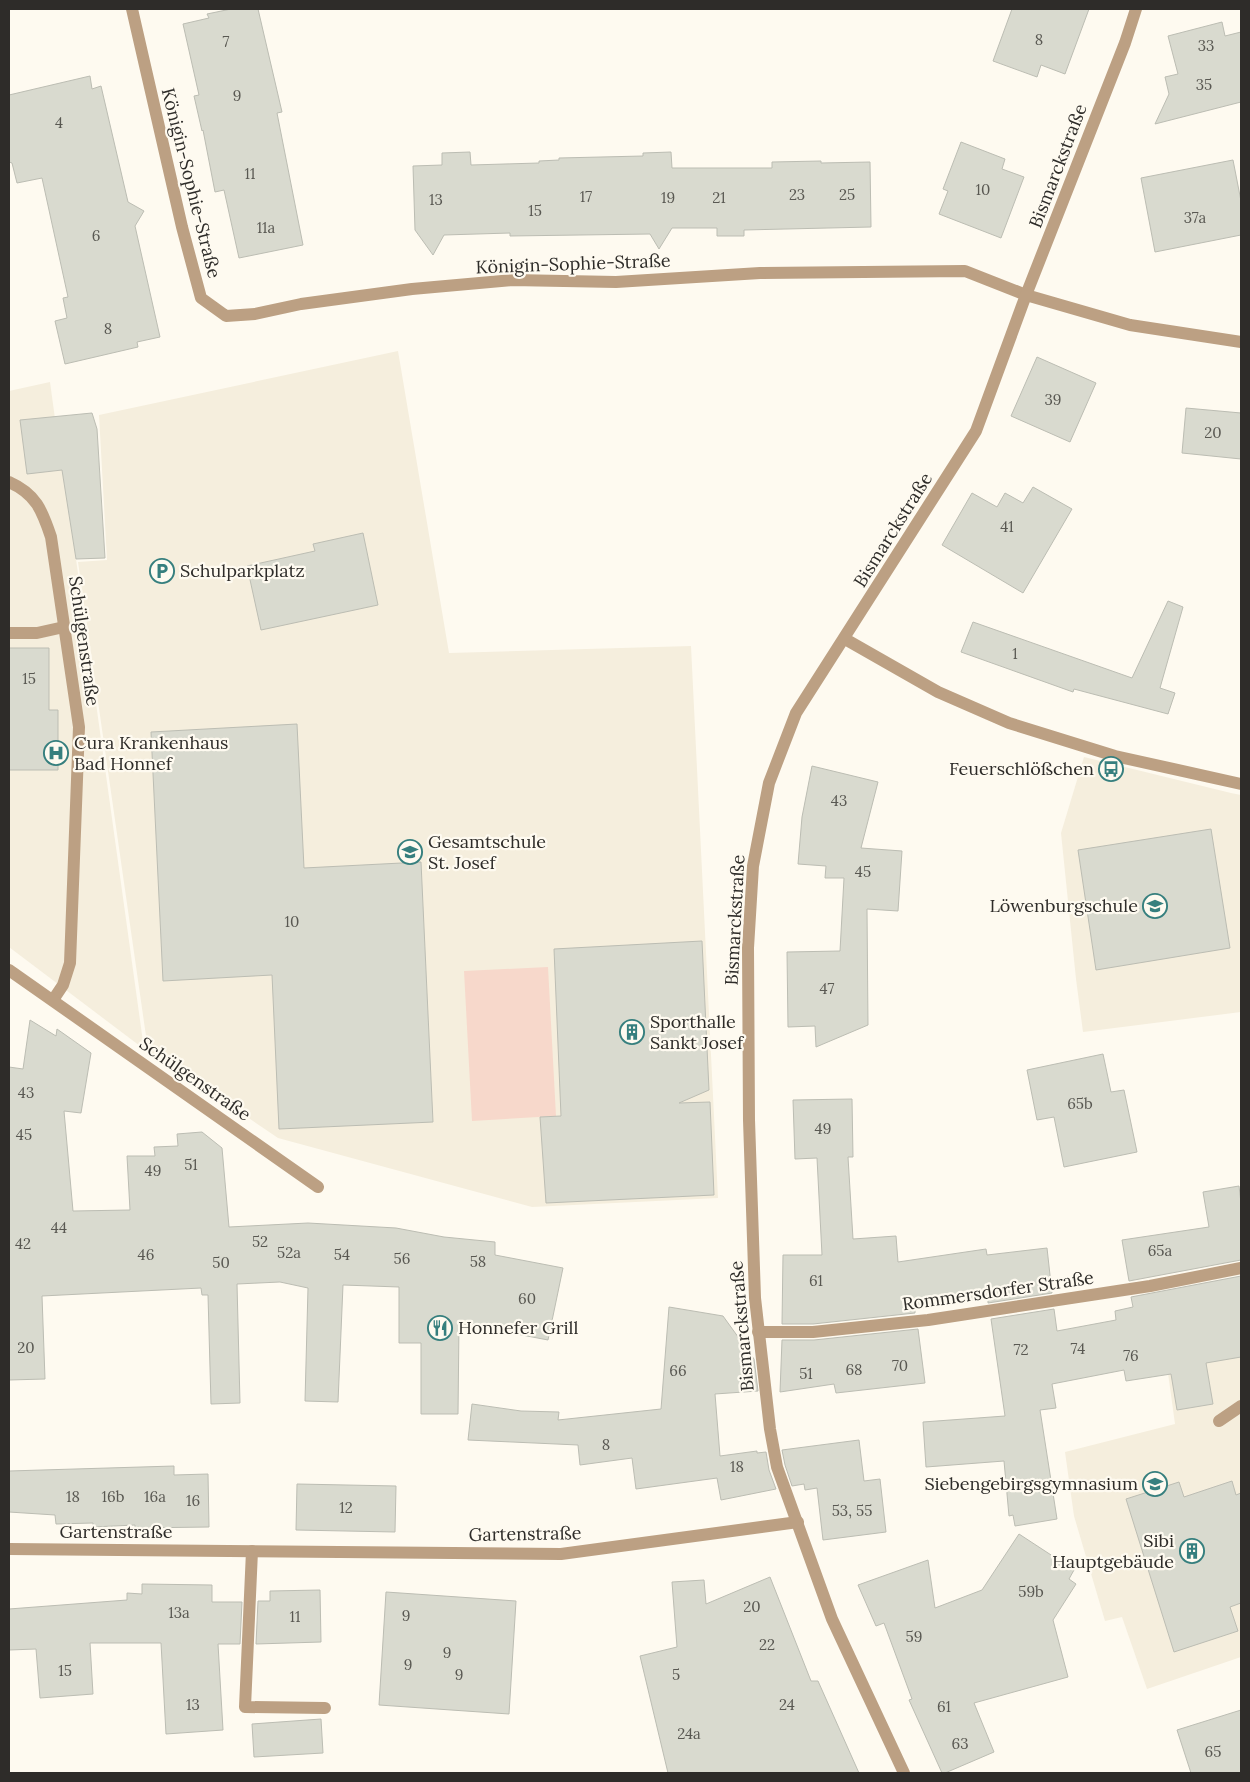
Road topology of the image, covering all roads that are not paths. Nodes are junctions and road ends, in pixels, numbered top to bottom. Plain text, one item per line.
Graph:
1 (132, 9) edge
2 (1136, 9) edge
3 (1026, 295) junction
4 (1241, 342) edge
5 (9, 482) edge
6 (64, 627) junction
7 (9, 633) edge
8 (845, 639) junction
9 (1241, 784) edge
10 (9, 970) edge
11 (53, 1000) junction
12 (318, 1187) dead end
13 (1241, 1268) edge
14 (758, 1332) junction
15 (1241, 1406) edge
16 (1219, 1421) dead end
17 (798, 1522) junction
18 (9, 1549) edge
19 (252, 1551) junction
20 (325, 1708) dead end
21 (904, 1773) edge

1 - 3 street, Königin-Sophie-Straße
2 - 3 street, Bismarckstraße
3 - 4 street, Königin-Sophie-Straße
3 - 8 street, Bismarckstraße
5 - 6 street, Schülgenstraße
6 - 7 street
6 - 11 street, Schülgenstraße
8 - 9 street
8 - 14 street, Bismarckstraße
10 - 11 street, Schülgenstraße
11 - 12 street, Schülgenstraße
13 - 14 street, Rommersdorfer Straße
14 - 17 street, Bismarckstraße
15 - 16 street
17 - 19 street, Gartenstraße
17 - 21 street, Bismarckstraße
18 - 19 street, Gartenstraße
19 - 20 street

